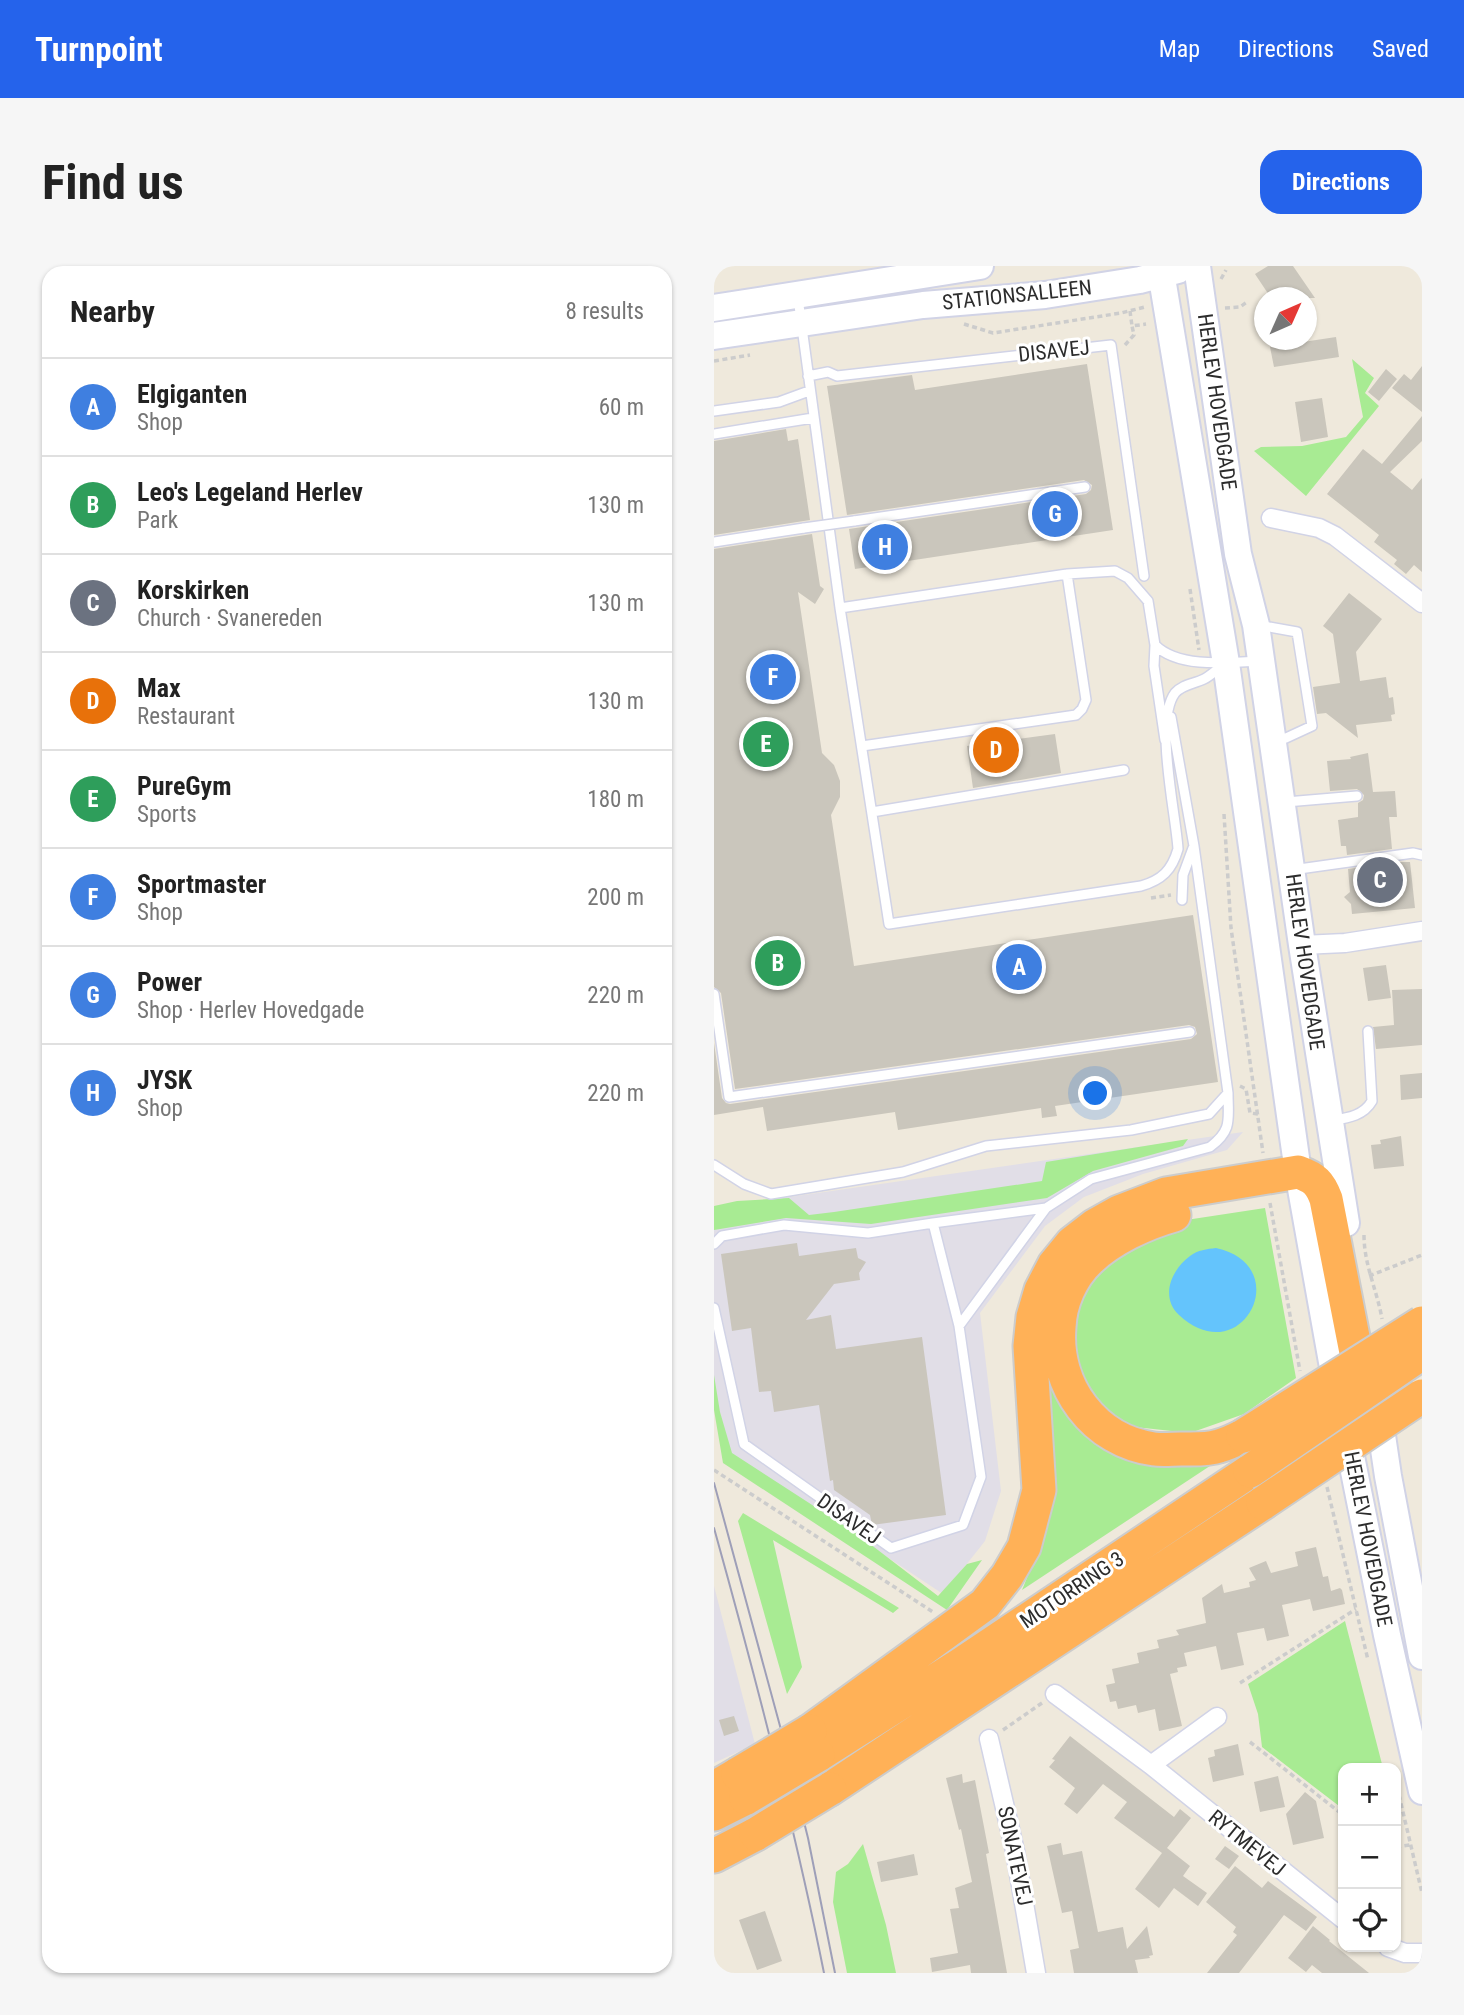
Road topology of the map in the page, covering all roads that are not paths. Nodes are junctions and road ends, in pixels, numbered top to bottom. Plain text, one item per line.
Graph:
1 (1120, 266) edge
2 (975, 267) edge
3 (1177, 268) edge
4 (797, 294) junction
5 (994, 299) junction
6 (923, 305) junction
7 (714, 308) edge
8 (956, 312) junction
9 (1152, 316) junction
10 (801, 323) junction
11 (714, 337) edge
12 (808, 376) junction
13 (809, 391) junction
14 (714, 411) edge
15 (813, 418) junction
16 (714, 434) edge
17 (1084, 487) dead end
18 (1271, 518) dead end
19 (714, 542) edge
20 (1067, 574) junction
21 (1144, 576) dead end
22 (1422, 603) edge
23 (841, 608) junction
24 (1256, 625) junction
25 (1155, 645) junction
26 (1262, 660) junction
27 (1226, 663) junction
28 (1170, 707) junction
29 (1165, 740) junction
30 (1273, 740) junction
31 (862, 746) junction
32 (1124, 770) dead end
33 (1357, 796) dead end
34 (1282, 803) junction
35 (872, 812) junction
36 (1194, 846) junction
37 (1422, 855) edge
38 (1292, 870) junction
39 (1182, 900) dead end
40 (1422, 931) edge
41 (1302, 946) junction
42 (714, 994) edge
43 (1368, 1031) dead end
44 (1190, 1032) dead end
45 (1228, 1093) junction
46 (1329, 1120) junction
47 (714, 1165) edge
48 (1315, 1181) junction
49 (1046, 1208) junction
50 (933, 1223) junction
51 (714, 1244) edge
52 (714, 1308) edge
53 (1422, 1323) edge
54 (959, 1326) junction
55 (1422, 1353) edge
56 (1422, 1396) edge
57 (1377, 1402) joint
58 (1422, 1656) edge
59 (1055, 1694) road end
60 (1217, 1717) dead end
61 (989, 1740) road end
62 (814, 1743) junction
63 (1151, 1765) junction
64 (733, 1786) edge
65 (1410, 1793) edge
66 (714, 1814) edge
67 (714, 1856) edge
68 (1338, 1915) edge
69 (1401, 1952) edge
70 (1422, 1953) edge
71 (1036, 1973) edge

1 - 5 main road
2 - 4 main road, STATIONSALLEEN
2 - 6 main road, STATIONSALLEEN
3 - 5 main road, STATIONSALLEEN
3 - 9 main road, HERLEV HOVEDGADE
3 - 24 main road, HERLEV HOVEDGADE
4 - 7 main road, STATIONSALLEEN
4 - 10 lane
5 - 8 main road, STATIONSALLEEN
6 - 8 main road, STATIONSALLEEN
6 - 10 main road, STATIONSALLEEN
8 - 9 main road
9 - 27 main road, HERLEV HOVEDGADE
10 - 11 main road, STATIONSALLEEN
10 - 12 lane
12 - 13 lane
12 - 21 lane, DISAVEJ
13 - 14 lane
13 - 15 lane
15 - 16 lane
15 - 23 lane
17 - 19 lane, bridge
18 - 22 street
20 - 23 lane
20 - 25 lane
20 - 31 lane
23 - 31 lane
24 - 26 main road, HERLEV HOVEDGADE
24 - 30 lane
25 - 27 lane
25 - 29 lane
26 - 27 lane
26 - 30 main road, HERLEV HOVEDGADE
27 - 28 lane
27 - 48 main road, HERLEV HOVEDGADE
28 - 29 lane
28 - 36 lane
29 - 35 lane
30 - 34 main road, HERLEV HOVEDGADE
31 - 35 lane
32 - 35 lane
33 - 34 lane
34 - 38 main road, HERLEV HOVEDGADE
36 - 39 lane
36 - 45 lane
37 - 38 lane
38 - 41 main road, HERLEV HOVEDGADE
40 - 41 street
41 - 46 main road, HERLEV HOVEDGADE
42 - 44 lane
43 - 46 lane
45 - 47 lane
45 - 49 lane
46 - 48 main road, HERLEV HOVEDGADE
48 - 53 highway, bridge
48 - 57 highway
48 - 62 highway
48 - 65 main road, HERLEV HOVEDGADE
49 - 50 lane
49 - 54 lane
50 - 51 lane
50 - 54 lane, DISAVEJ
52 - 54 lane, DISAVEJ
55 - 62 highway, MOTORRING 3, bridge
56 - 67 highway, MOTORRING 3, bridge
57 - 58 main road, HERLEV HOVEDGADE
59 - 63 street, RYTMEVEJ
60 - 63 street
61 - 71 street, SONATEVEJ
62 - 64 highway, bridge
63 - 68 street, RYTMEVEJ
64 - 66 highway
69 - 70 street

